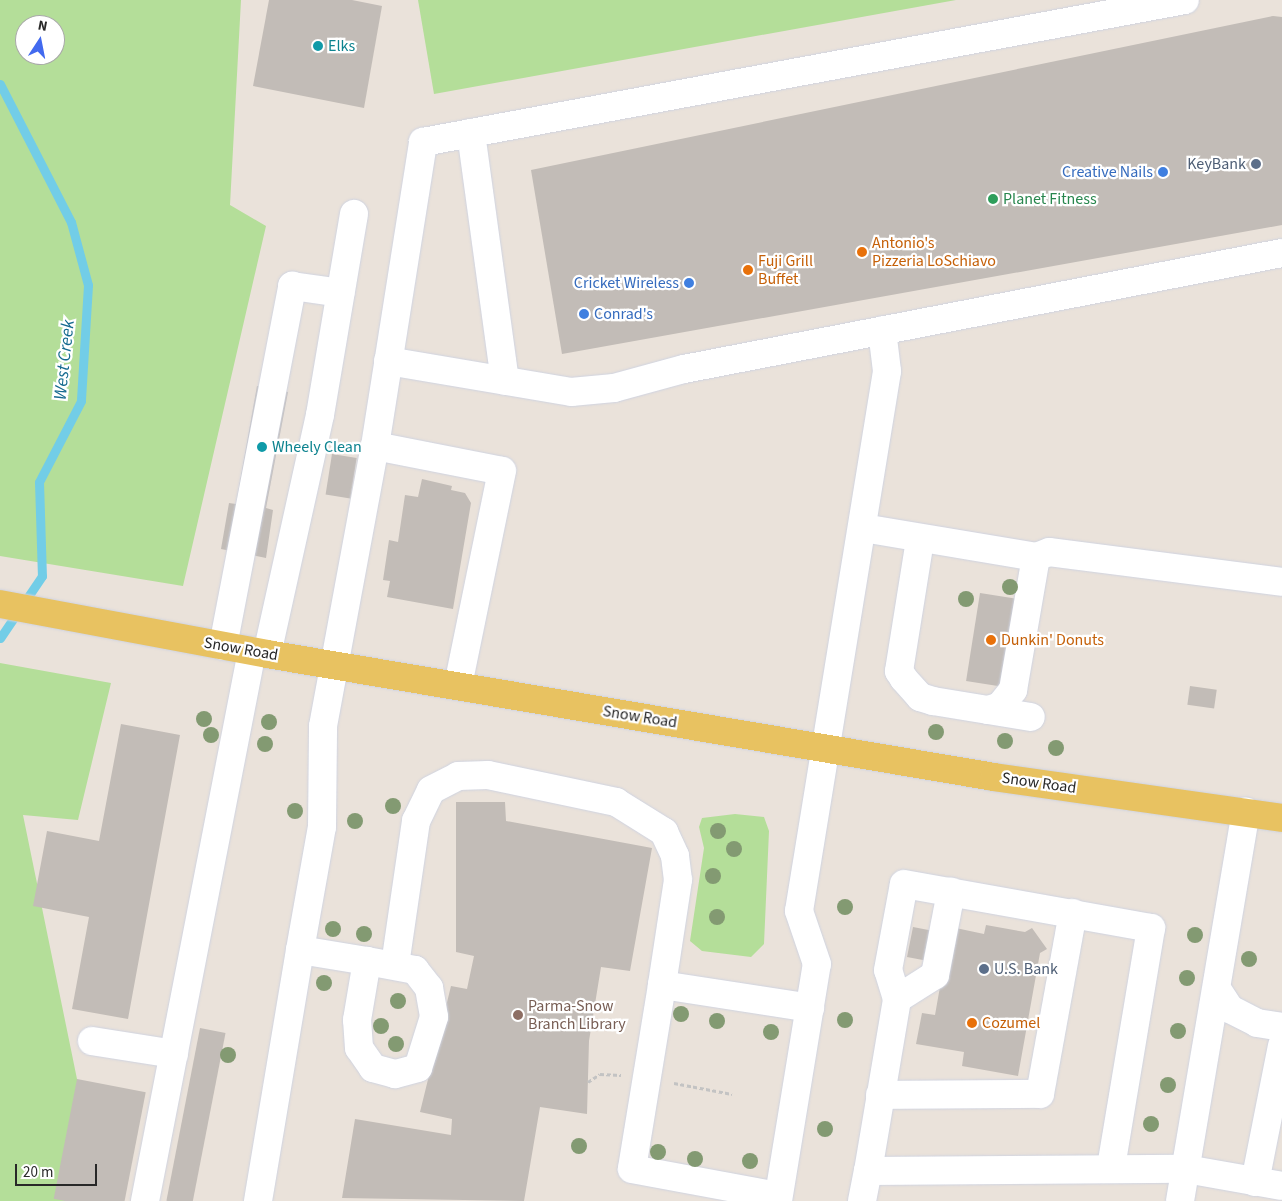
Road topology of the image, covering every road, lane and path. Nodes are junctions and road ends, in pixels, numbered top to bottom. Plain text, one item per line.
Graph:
1 (1185, 0) edge
2 (471, 133) junction
3 (354, 214) dead end
4 (1282, 253) edge
5 (341, 293) junction
6 (882, 330) junction
7 (388, 361) junction
8 (505, 381) junction
9 (375, 446) junction
10 (863, 528) junction
11 (920, 540) junction
12 (1036, 557) junction
13 (1282, 582) edge
14 (0, 604) edge
15 (223, 646) junction
16 (260, 653) junction
17 (333, 666) junction
18 (458, 686) junction
19 (988, 710) junction
20 (1032, 717) dead end
21 (828, 748) junction
22 (1246, 812) junction
23 (1282, 818) edge
24 (935, 889) junction
25 (1073, 913) junction
26 (300, 950) junction
27 (366, 961) junction
28 (395, 964) junction
29 (662, 985) junction
30 (1217, 989) junction
31 (907, 993) junction
32 (810, 1008) junction
33 (1282, 1027) edge
34 (92, 1041) dead end
35 (1282, 1046) edge
36 (174, 1054) junction
37 (880, 1095) junction
38 (1111, 1168) junction
39 (1186, 1169) junction
40 (868, 1171) junction
41 (1255, 1182) junction
42 (1282, 1186) edge
43 (714, 1193) edge
44 (778, 1198) edge
45 (145, 1201) edge
46 (258, 1201) edge
47 (862, 1201) edge
48 (1180, 1201) edge

1 - 2 lane
2 - 7 lane
2 - 8 lane
3 - 5 lane
4 - 6 lane
5 - 15 lane
5 - 16 lane
6 - 8 lane
6 - 10 lane
7 - 8 lane
7 - 9 lane
9 - 17 lane
9 - 18 lane
10 - 11 lane
10 - 21 lane
11 - 12 lane
11 - 19 lane
12 - 13 lane
12 - 19 lane
14 - 15 main road, Snow Road
15 - 16 main road, Snow Road
16 - 17 main road, Snow Road
16 - 36 lane
17 - 18 main road, Snow Road
17 - 26 lane
18 - 21 main road, Snow Road
19 - 20 lane
21 - 22 main road, Snow Road
21 - 32 lane
22 - 23 main road, Snow Road
22 - 30 lane
24 - 25 lane
24 - 31 lane
24 - 31 lane
25 - 37 lane
25 - 38 lane
26 - 27 lane
26 - 46 lane
27 - 28 lane
27 - 28 lane
28 - 29 lane
29 - 32 lane
29 - 43 lane
30 - 33 lane
30 - 39 lane
31 - 37 lane
32 - 44 lane
34 - 36 lane
35 - 41 lane
36 - 45 lane
37 - 40 lane
38 - 39 lane
38 - 40 lane
39 - 41 lane
39 - 48 lane
40 - 47 lane
41 - 42 lane
43 - 44 lane

